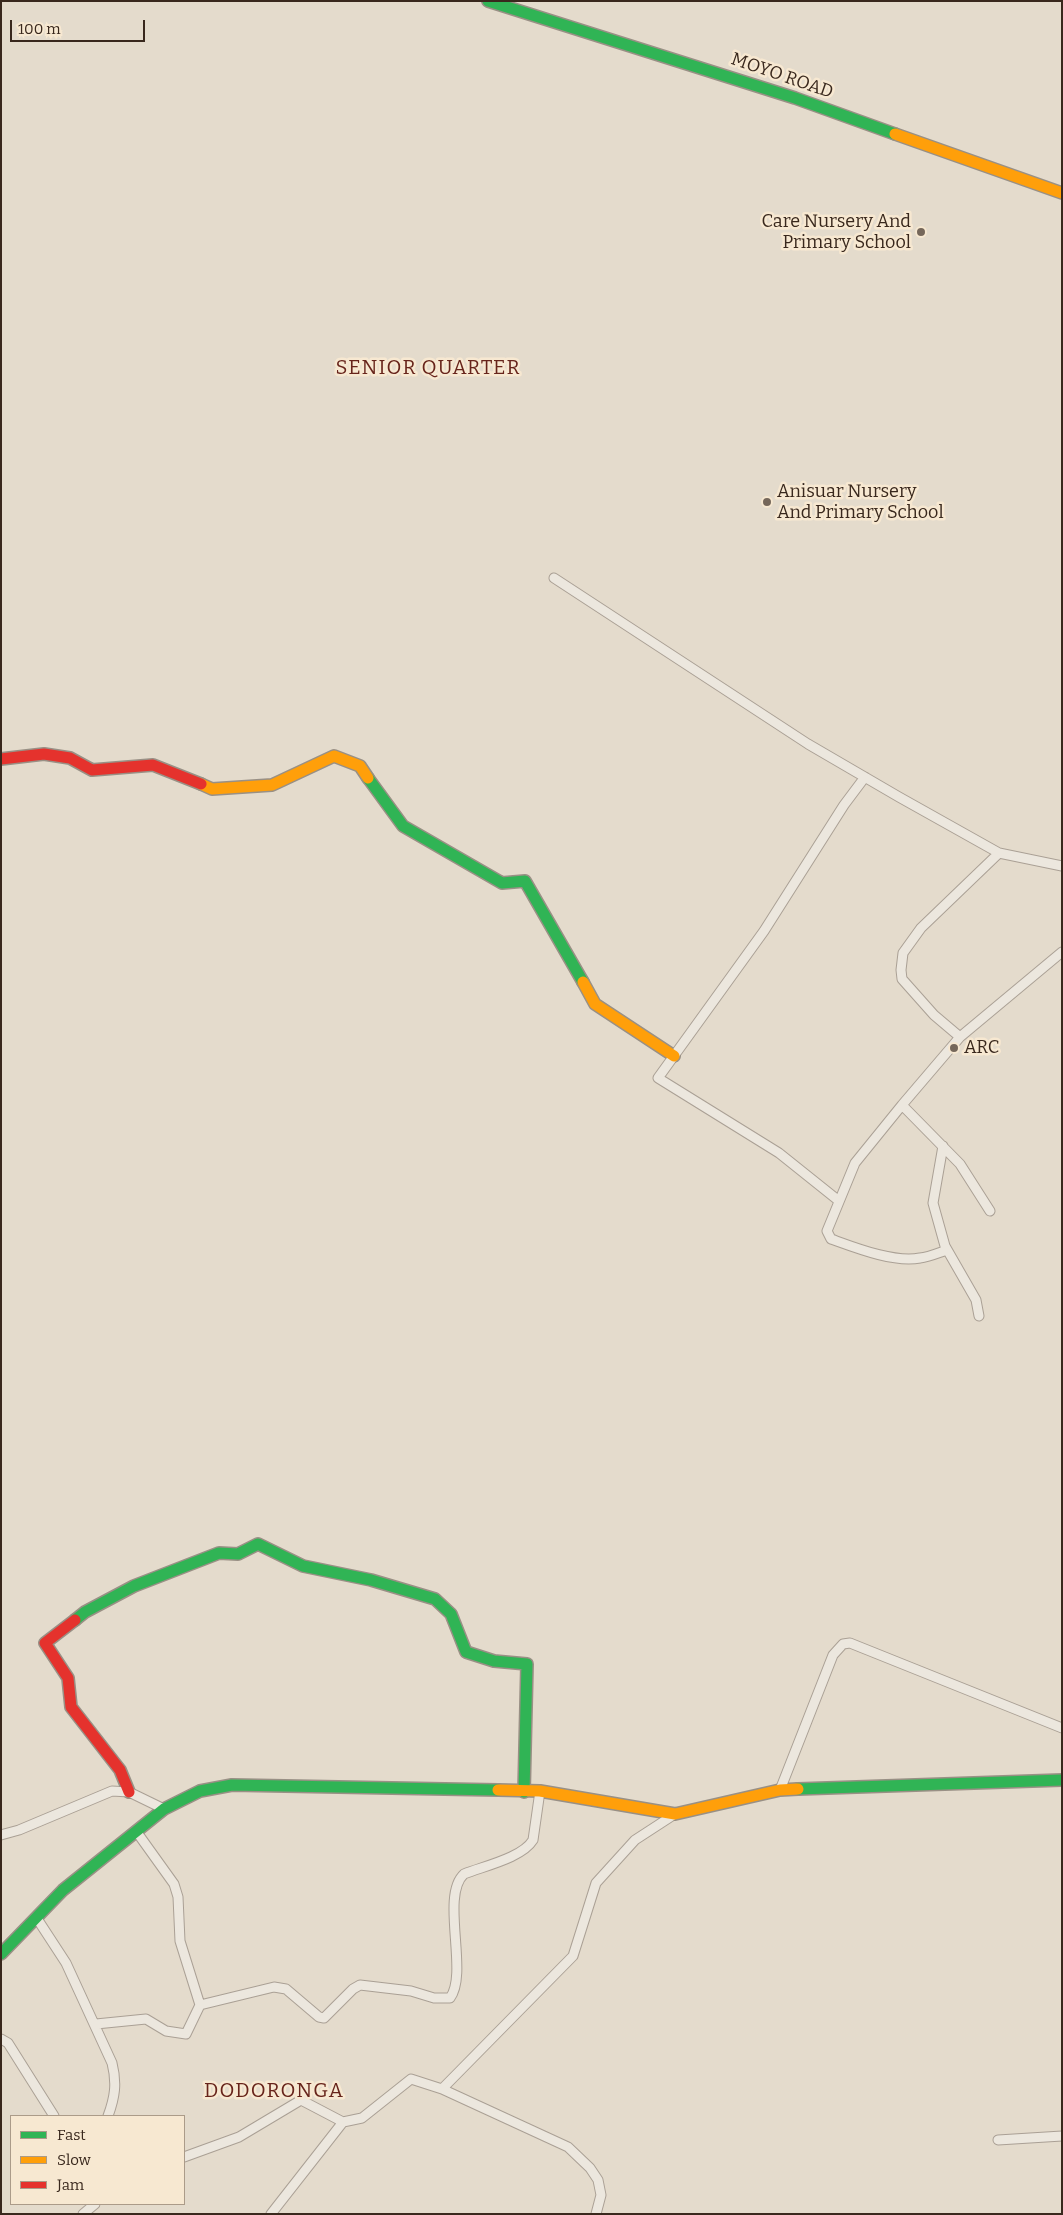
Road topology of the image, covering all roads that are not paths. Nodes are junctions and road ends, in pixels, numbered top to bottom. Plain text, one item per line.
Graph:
1 (488, 1) edge
2 (1062, 193) edge
3 (554, 578) dead end
4 (1, 759) edge
5 (865, 777) junction
6 (999, 852) junction
7 (1062, 866) edge
8 (1062, 952) edge
9 (960, 1037) junction
10 (674, 1056) junction
11 (902, 1105) junction
12 (943, 1146) junction
13 (839, 1201) junction
14 (990, 1211) dead end
15 (947, 1250) junction
16 (979, 1316) dead end
17 (1062, 1728) edge
18 (1062, 1780) edge
19 (780, 1790) junction
20 (540, 1791) junction
21 (129, 1792) junction
22 (524, 1792) junction
23 (164, 1809) junction
24 (675, 1814) junction
25 (136, 1831) junction
26 (1, 1835) edge
27 (36, 1917) junction
28 (1, 1954) edge
29 (200, 2005) junction
30 (96, 2024) junction
31 (1, 2038) edge
32 (442, 2089) junction
33 (53, 2115) edge
34 (108, 2115) edge
35 (343, 2122) junction
36 (1062, 2136) edge
37 (998, 2140) dead end
38 (185, 2157) edge
39 (94, 2205) edge
40 (83, 2214) edge
41 (271, 2214) edge
42 (596, 2214) edge

1 - 2 street, MOYO ROAD
3 - 5 street
4 - 10 street
5 - 6 street
5 - 10 street
6 - 7 street
6 - 9 street
8 - 9 street
9 - 11 street
10 - 13 street
11 - 12 street
11 - 13 street
12 - 14 street
12 - 15 street
13 - 15 street
15 - 16 street
17 - 19 street
18 - 19 street
19 - 24 street
20 - 22 street
20 - 24 street
20 - 29 street
21 - 22 street
21 - 23 street
21 - 26 street
22 - 23 street
23 - 25 street
24 - 32 street
25 - 27 street
25 - 29 street
27 - 28 street
27 - 30 street
29 - 30 street
30 - 34 street
31 - 33 street
32 - 35 street
32 - 42 street
35 - 38 street
35 - 41 street
36 - 37 street
39 - 40 street

